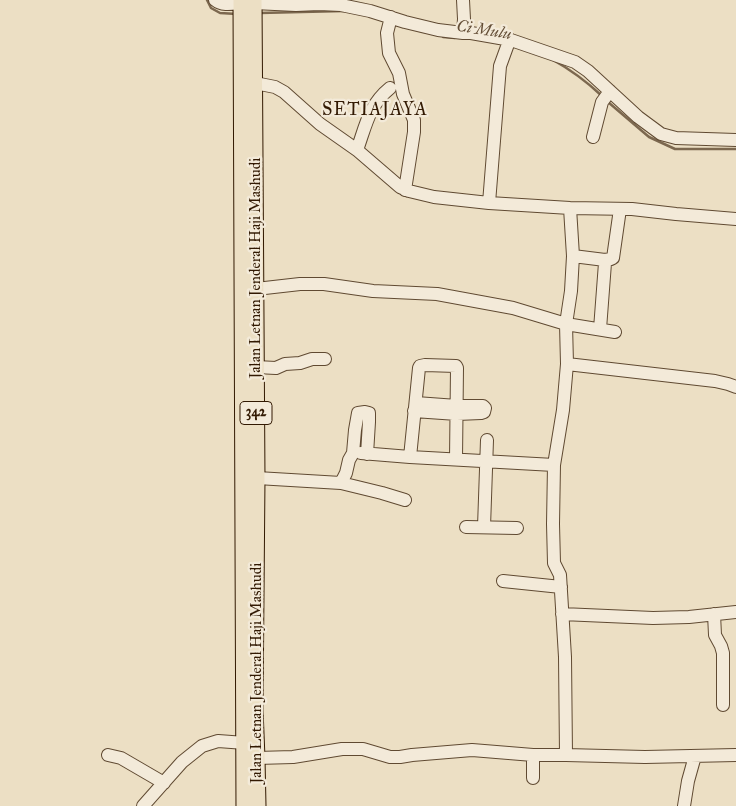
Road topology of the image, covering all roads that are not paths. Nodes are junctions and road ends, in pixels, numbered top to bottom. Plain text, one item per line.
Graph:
1 (215, 0) edge
2 (463, 0) edge
3 (247, 3) edge
4 (341, 3) edge
5 (247, 21) junction
6 (390, 21) junction
7 (467, 33) junction
8 (509, 42) junction
9 (255, 83) junction
10 (390, 88) dead end
11 (606, 96) junction
12 (593, 137) dead end
13 (736, 140) edge
14 (357, 150) junction
15 (405, 190) junction
16 (489, 203) junction
17 (570, 208) junction
18 (620, 209) junction
19 (736, 219) edge
20 (573, 256) junction
21 (606, 260) junction
22 (256, 289) junction
23 (566, 324) junction
24 (600, 329) junction
25 (615, 332) dead end
26 (325, 359) dead end
27 (566, 364) junction
28 (256, 367) junction
29 (736, 387) edge
30 (415, 407) junction
31 (457, 410) junction
32 (487, 440) dead end
33 (353, 453) junction
34 (367, 454) junction
35 (410, 457) junction
36 (456, 459) junction
37 (486, 462) junction
38 (554, 465) junction
39 (257, 478) junction
40 (341, 483) junction
41 (405, 500) dead end
42 (466, 527) dead end
43 (484, 527) junction
44 (517, 528) dead end
45 (503, 581) dead end
46 (561, 587) junction
47 (736, 612) edge
48 (562, 614) junction
49 (714, 614) junction
50 (723, 705) dead end
51 (245, 743) junction
52 (108, 755) dead end
53 (533, 755) junction
54 (566, 755) junction
55 (736, 755) edge
56 (695, 756) junction
57 (257, 758) junction
58 (533, 778) dead end
59 (164, 783) junction
60 (144, 806) edge
61 (244, 806) edge
62 (258, 806) edge
63 (684, 806) edge

1 - 3 street
2 - 7 street
3 - 4 street
3 - 5 main road, Jalan Letnan Jenderal Haji Mashudi / 342
4 - 6 street
5 - 9 main road, Jalan Letnan Jenderal Haji Mashudi / 342
5 - 51 main road, Jalan Letnan Jenderal Haji Mashudi / 342
6 - 7 street
6 - 15 street
7 - 8 street
8 - 11 street
8 - 16 street
9 - 14 street
9 - 22 main road, Jalan Letnan Jenderal Haji Mashudi / 342
10 - 14 street
11 - 12 street
11 - 13 street
14 - 15 street
15 - 16 street
16 - 17 street
17 - 18 street
17 - 20 street
18 - 19 street
18 - 21 street
20 - 21 street
20 - 23 street
21 - 24 street
22 - 23 street
22 - 28 main road, Jalan Letnan Jenderal Haji Mashudi / 342
23 - 24 street
23 - 27 street
24 - 25 street
26 - 28 street
27 - 29 street
27 - 38 street
28 - 39 main road, Jalan Letnan Jenderal Haji Mashudi / 342
30 - 31 street
30 - 31 street
30 - 35 street
31 - 36 street
32 - 37 street
33 - 34 street
33 - 34 street
33 - 40 street
34 - 35 street
35 - 36 street
36 - 37 street
37 - 38 street
37 - 43 street
38 - 46 street
39 - 40 street
39 - 57 main road, Jalan Letnan Jenderal Haji Mashudi / 342
40 - 41 street
42 - 43 street
43 - 44 street
45 - 46 street
46 - 48 street
47 - 49 street
48 - 49 street
48 - 54 street
49 - 50 street
51 - 59 street
51 - 61 main road, Jalan Letnan Jenderal Haji Mashudi / 342
52 - 59 street
53 - 54 street
53 - 57 street
53 - 58 street
54 - 56 street
55 - 56 street
56 - 63 street
57 - 62 main road, Jalan Letnan Jenderal Haji Mashudi / 342
59 - 60 street

